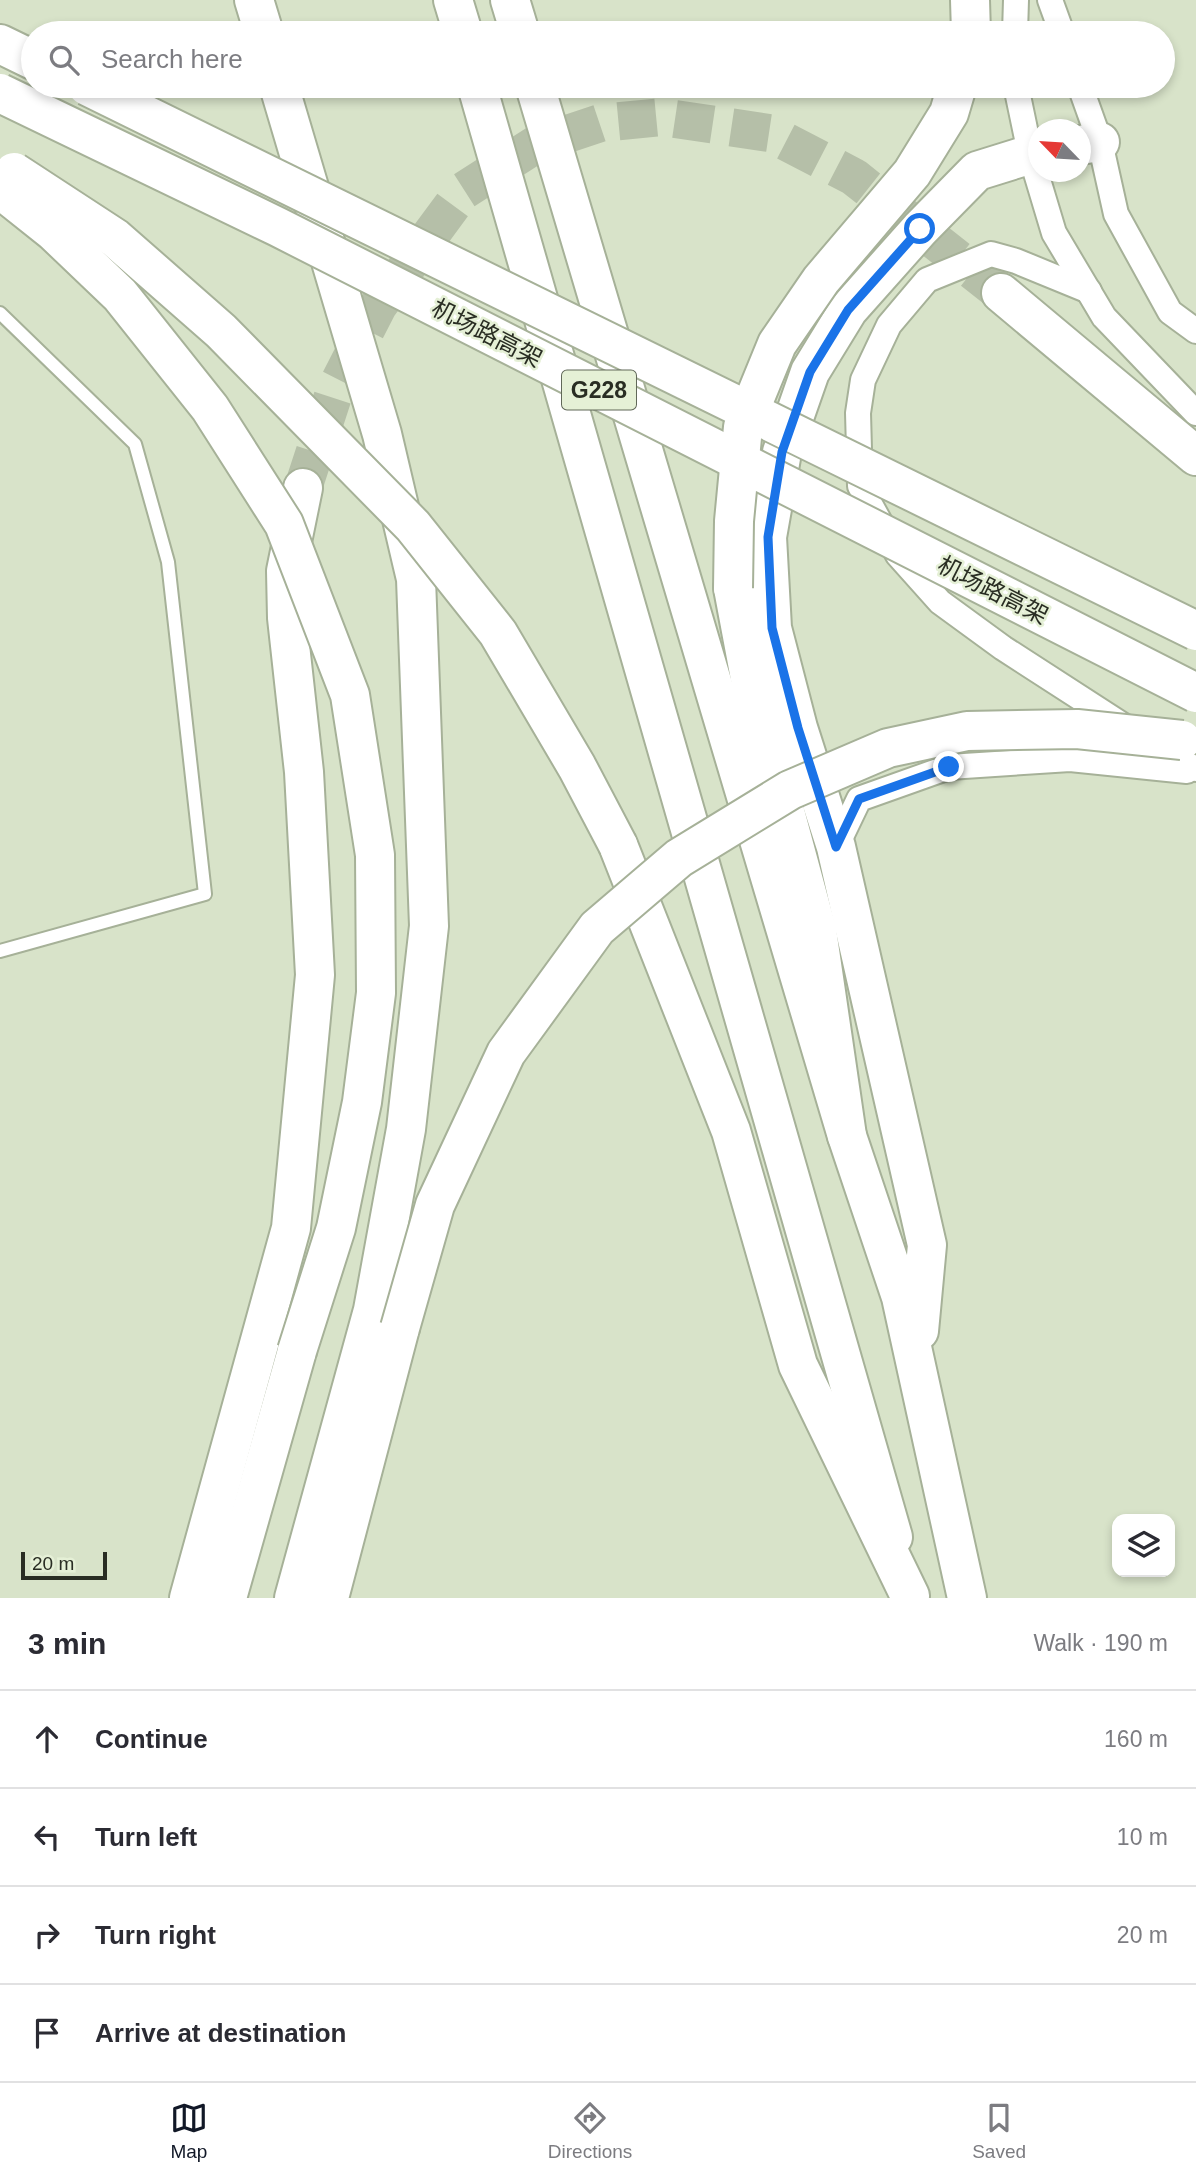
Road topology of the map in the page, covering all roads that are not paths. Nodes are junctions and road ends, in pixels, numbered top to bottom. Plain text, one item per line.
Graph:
1 (254, 0) edge
2 (453, 0) edge
3 (510, 0) edge
4 (970, 0) edge
5 (1016, 0) edge
6 (1050, 0) edge
7 (260, 21) edge
8 (459, 21) edge
9 (516, 21) edge
10 (971, 21) edge
11 (1015, 21) edge
12 (1058, 21) edge
13 (0, 44) edge
14 (21, 54) edge
15 (0, 93) edge
16 (111, 98) edge
17 (283, 98) edge
18 (480, 98) edge
19 (539, 98) edge
20 (953, 98) edge
21 (1019, 98) edge
22 (1082, 98) edge
23 (1086, 119) edge
24 (1028, 130) edge
25 (1091, 146) edge
26 (1028, 154) edge
27 (0, 163) edge
28 (1041, 182) edge
29 (0, 189) edge
30 (1088, 290) junction
31 (1000, 293) tunnel mouth
32 (0, 313) edge
33 (1196, 331) edge
34 (1196, 413) edge
35 (1196, 456) edge
36 (303, 488) tunnel mouth
37 (1196, 631) edge
38 (1196, 693) edge
39 (1192, 756) edge
40 (836, 847) junction
41 (0, 951) edge
42 (847, 1136) junction
43 (916, 1365) junction
44 (910, 1597) edge
45 (189, 1598) edge
46 (227, 1598) edge
47 (294, 1598) edge
48 (329, 1598) edge
49 (967, 1598) edge

1 - 7 main road
2 - 8 main road
3 - 9 main road
4 - 10 main road
5 - 11 street
6 - 12 street
13 - 14 main road
15 - 38 main road, 机场路高架 / G228, bridge
16 - 37 main road, 机场路高架 / G228, bridge
17 - 47 main road
18 - 44 main road
19 - 42 main road
20 - 42 main road, bridge
21 - 24 street
22 - 23 street
25 - 33 street
26 - 40 main road
27 - 44 main road, bridge
28 - 30 street
29 - 46 main road, bridge
30 - 34 street
30 - 39 street
31 - 35 main road
32 - 41 lane
36 - 45 main road
39 - 40 street
39 - 48 main road, bridge
40 - 43 main road
42 - 43 main road
43 - 49 main road

